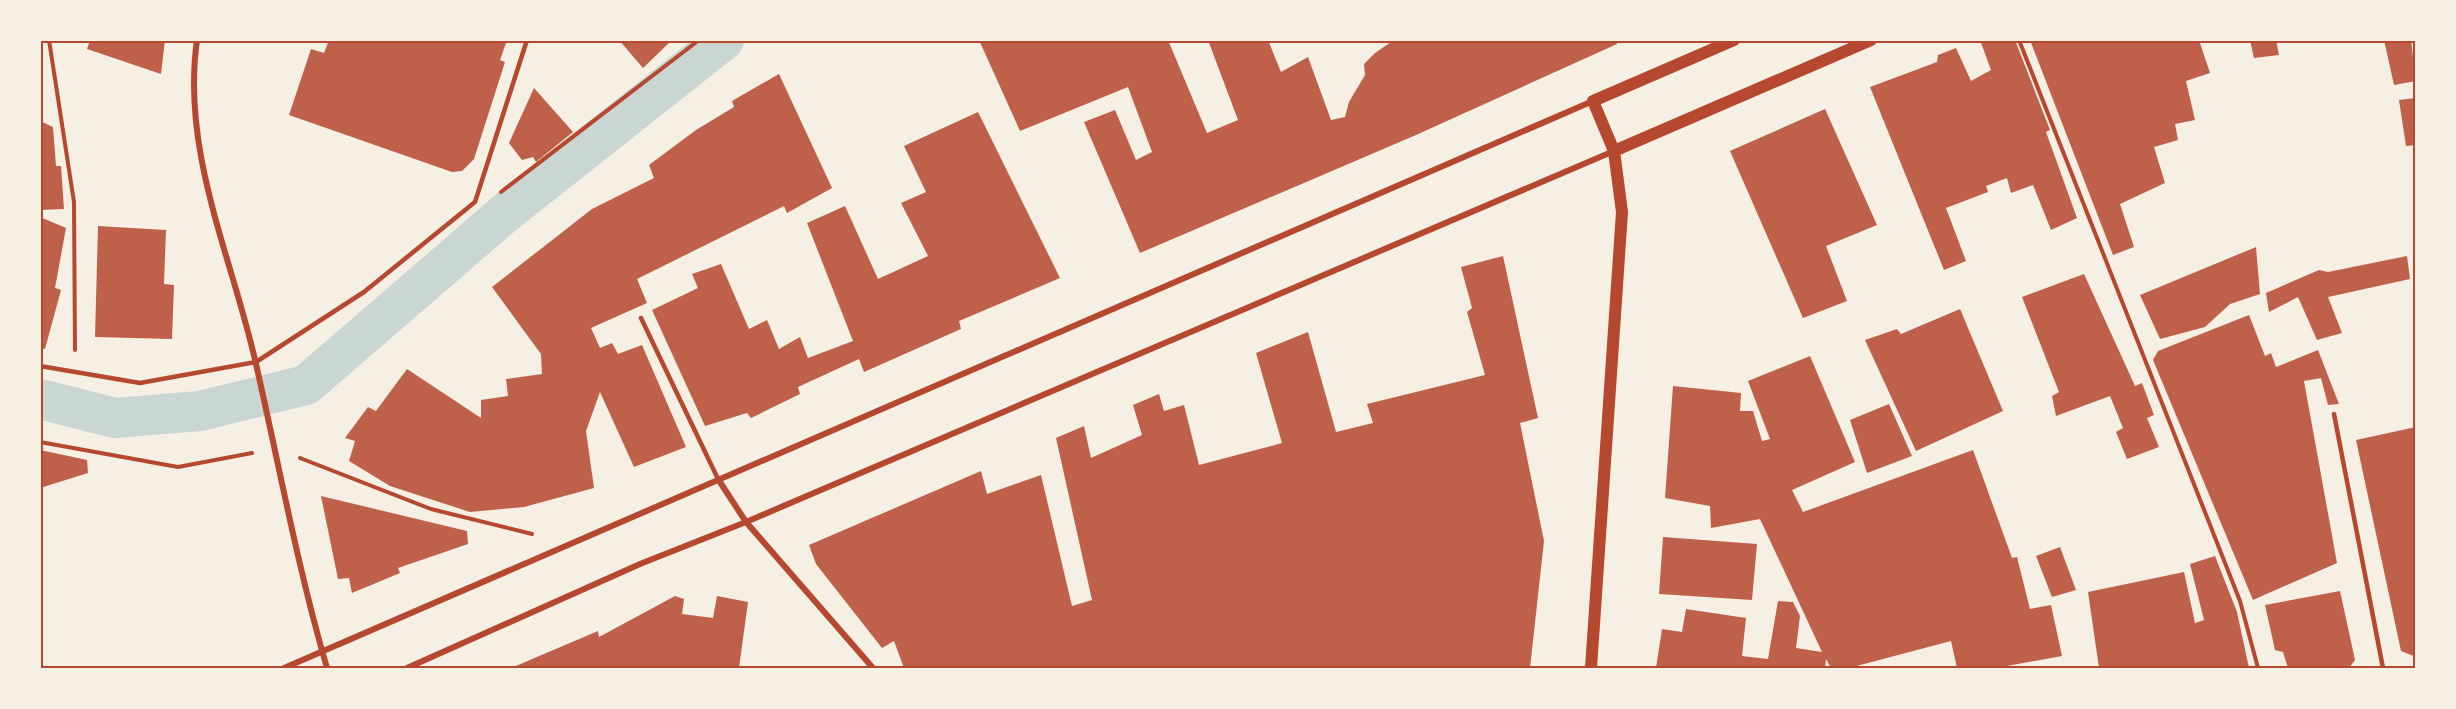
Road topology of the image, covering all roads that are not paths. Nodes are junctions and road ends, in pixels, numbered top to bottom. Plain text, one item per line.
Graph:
1 (197, 40) edge
2 (527, 40) edge
3 (1734, 40) edge
4 (1871, 40) edge
5 (1593, 101) junction
6 (1614, 151) junction
7 (641, 318) dead end
8 (256, 364) junction
9 (40, 366) edge
10 (2334, 414) dead end
11 (718, 479) junction
12 (746, 522) junction
13 (323, 653) junction
14 (284, 669) edge
15 (327, 669) edge
16 (407, 669) edge
17 (873, 669) edge
18 (1591, 669) edge
19 (2383, 669) edge

1 - 8 street
2 - 8 lane
3 - 5 main road
4 - 6 main road
5 - 6 main road
5 - 11 street
6 - 12 street
6 - 18 main road
7 - 11 lane
8 - 9 lane
8 - 13 street
10 - 19 lane
11 - 12 street
11 - 13 street
12 - 16 street
12 - 17 street
13 - 14 street
13 - 15 street

